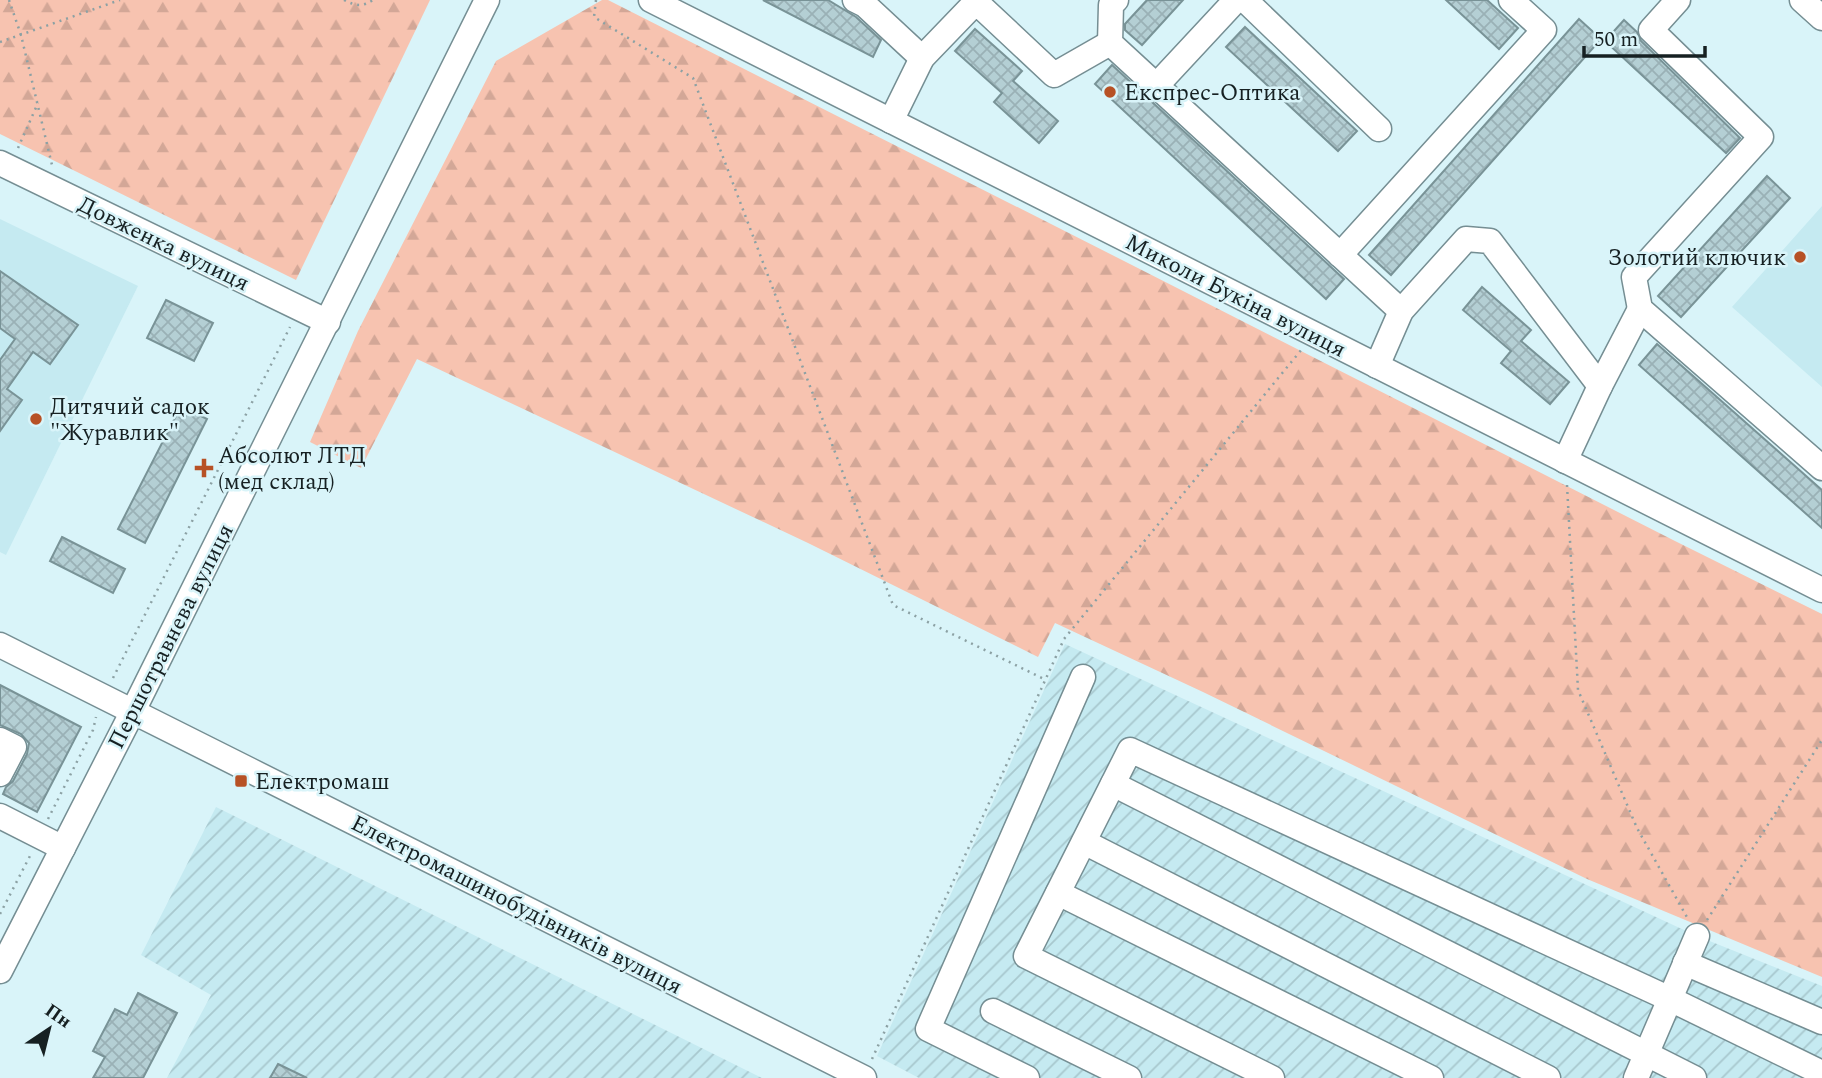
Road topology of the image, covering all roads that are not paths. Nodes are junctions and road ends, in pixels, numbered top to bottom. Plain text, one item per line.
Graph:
1 (487, 0) edge
2 (651, 0) edge
3 (1116, 0) edge
4 (1236, 0) edge
5 (1245, 0) edge
6 (1511, 0) edge
7 (1678, 0) edge
8 (1802, 0) edge
9 (864, 2) edge
10 (689, 8) edge
11 (1822, 18) edge
12 (1110, 43) junction
13 (922, 58) junction
14 (1156, 86) junction
15 (891, 121) junction
16 (1379, 129) dead end
17 (4, 165) edge
18 (1340, 256) junction
19 (1640, 309) junction
20 (1401, 311) junction
21 (327, 322) junction
22 (1377, 366) junction
23 (1601, 386) junction
24 (1565, 461) junction
25 (1822, 468) edge
26 (1822, 590) edge
27 (0, 645) edge
28 (1083, 677) dead end
29 (133, 711) junction
30 (0, 740) edge
31 (0, 774) edge
32 (1113, 784) junction
33 (0, 816) edge
34 (1084, 842) junction
35 (63, 848) junction
36 (1058, 893) junction
37 (1697, 936) road end
38 (1685, 963) junction
39 (0, 971) edge
40 (1670, 999) junction
41 (993, 1011) dead end
42 (1822, 1022) edge
43 (1646, 1055) junction
44 (1822, 1073) edge
45 (864, 1078) edge
46 (1027, 1078) edge
47 (1129, 1078) edge
48 (1272, 1078) edge
49 (1431, 1078) edge
50 (1548, 1078) edge
51 (1636, 1078) edge
52 (1694, 1078) edge

1 - 21 street, Першотравнева вулиця
2 - 10 street, Миколи Букіна вулиця
3 - 12 street
4 - 14 street
5 - 16 street
6 - 18 street
7 - 19 street
8 - 11 street
9 - 13 street
10 - 15 street, Миколи Букіна вулиця
12 - 13 street
12 - 14 street
13 - 15 street
14 - 18 street
15 - 22 street, Миколи Букіна вулиця
17 - 21 street, Довженка вулиця
18 - 20 street
19 - 23 street
19 - 25 street
20 - 22 street
20 - 23 street
21 - 29 street, Першотравнева вулиця
22 - 24 street, Миколи Букіна вулиця
23 - 24 street
24 - 26 street, Миколи Букіна вулиця
27 - 29 street, Електромашинобудівників вулиця
28 - 46 street
29 - 35 street, Першотравнева вулиця
29 - 45 street, Електромашинобудівників вулиця
30 - 31 street
32 - 34 street
32 - 40 street
32 - 43 street
33 - 35 street
34 - 36 street
34 - 50 street
35 - 39 street, Першотравнева вулиця
36 - 48 street
36 - 49 street
37 - 38 street
38 - 40 street
38 - 42 street
40 - 43 street
40 - 44 street
41 - 47 street
43 - 51 street
43 - 52 street

